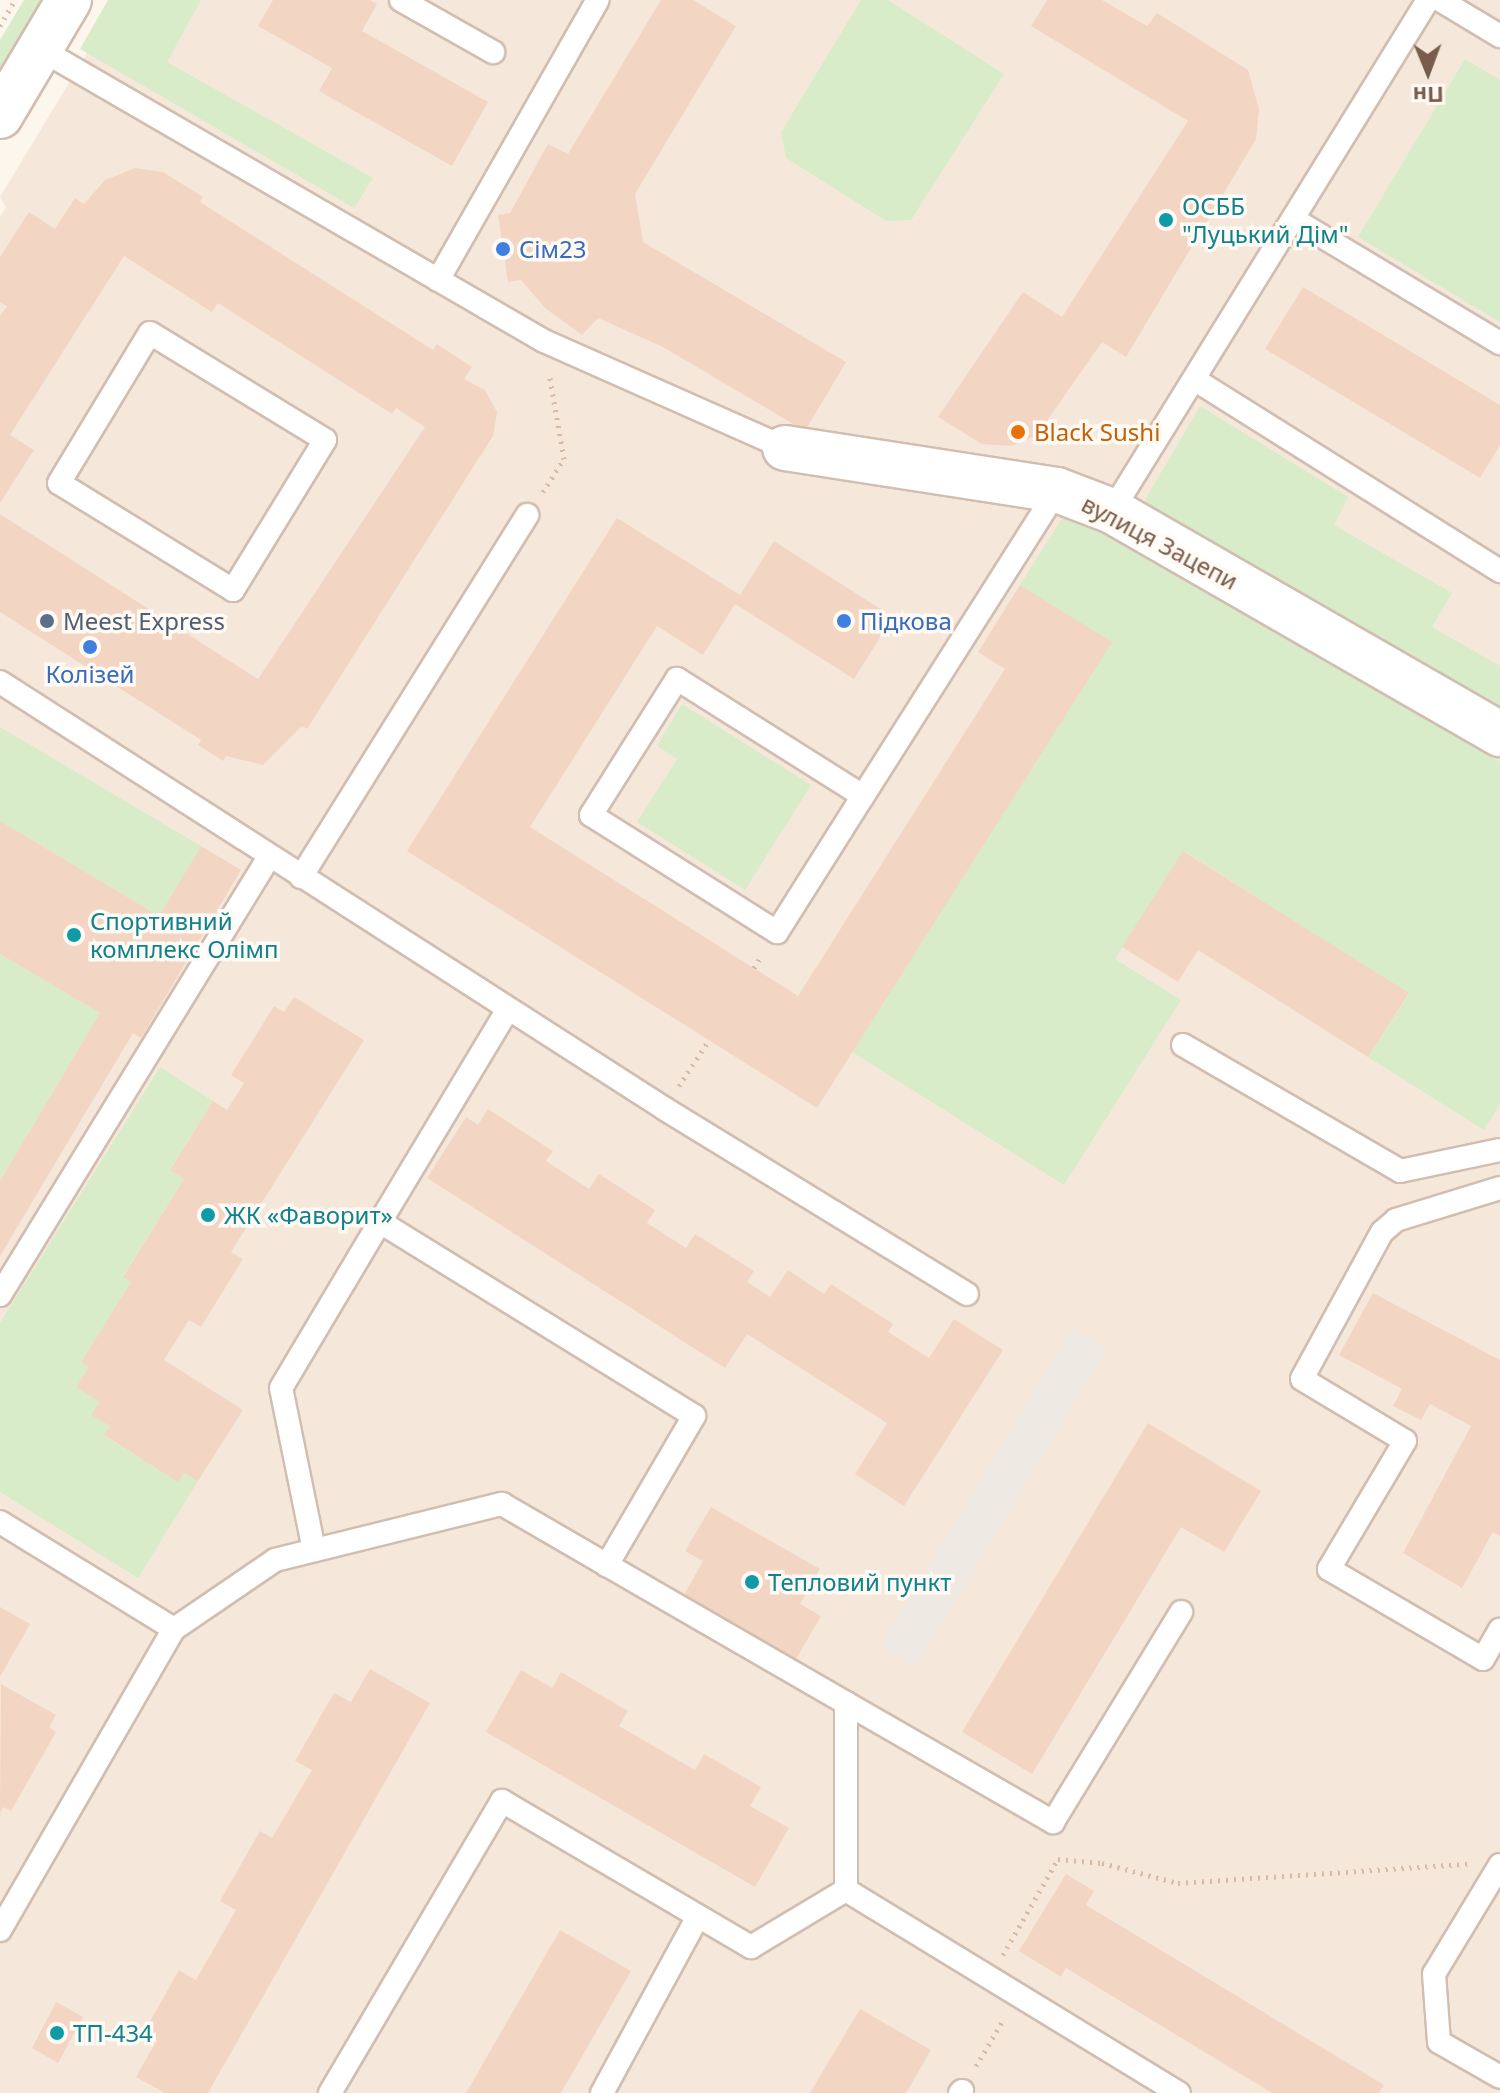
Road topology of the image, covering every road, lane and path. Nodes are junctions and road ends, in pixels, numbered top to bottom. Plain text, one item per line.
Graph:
1 (15, 0) edge
2 (69, 0) edge
3 (401, 0) edge
4 (598, 0) edge
5 (1428, 0) edge
6 (1440, 0) edge
7 (0, 26) edge
8 (1500, 36) edge
9 (40, 49) junction
10 (493, 52) dead end
11 (0, 116) edge
12 (1295, 220) junction
13 (438, 280) junction
14 (150, 333) joint
15 (544, 341) junction
16 (1500, 343) edge
17 (1197, 381) junction
18 (785, 448) joint
19 (1057, 490) junction
20 (1112, 511) junction
21 (527, 515) joint
22 (1500, 571) edge
23 (0, 682) edge
24 (1500, 734) edge
25 (863, 796) junction
26 (269, 857) junction
27 (301, 877) junction
28 (508, 1009) junction
29 (709, 1040) dead end
30 (1183, 1045) dead end
31 (665, 1109) junction
32 (1500, 1150) edge
33 (1500, 1188) edge
34 (380, 1222) junction
35 (967, 1294) dead end
36 (0, 1295) edge
37 (0, 1522) edge
38 (314, 1550) junction
39 (607, 1565) junction
40 (1181, 1612) dead end
41 (174, 1629) junction
42 (1500, 1629) edge
43 (846, 1703) junction
44 (1492, 1864) edge
45 (846, 1890) junction
46 (698, 1916) junction
47 (0, 1930) edge
48 (990, 1978) junction
49 (1018, 1995) junction
50 (1500, 2077) edge
51 (961, 2092) edge
52 (330, 2093) edge
53 (602, 2093) edge
54 (1179, 2093) edge

1 - 7 path
2 - 9 street
3 - 10 lane
4 - 13 lane
5 - 12 lane
6 - 8 lane
9 - 11 street
9 - 13 lane
12 - 16 lane
12 - 17 lane
13 - 15 lane
14 - 14 lane
15 - 18 lane
15 - 21 path
17 - 20 lane
17 - 22 lane
18 - 19 street, вулиця Зацепи
19 - 20 street, вулиця Зацепи
19 - 25 lane
20 - 24 street, вулиця Зацепи
21 - 27 lane
23 - 26 lane
25 - 25 lane
26 - 27 lane
26 - 36 lane
27 - 28 lane
28 - 31 lane
28 - 34 lane
29 - 31 path
30 - 32 lane
31 - 35 lane
33 - 42 lane
34 - 38 lane
34 - 39 lane
37 - 41 lane
38 - 39 lane
38 - 41 lane
39 - 43 lane
40 - 43 lane
41 - 47 lane
43 - 45 lane
44 - 48 path
44 - 50 lane
45 - 46 lane
45 - 48 lane
46 - 52 lane
46 - 53 lane
48 - 49 lane
49 - 51 path
49 - 54 lane

